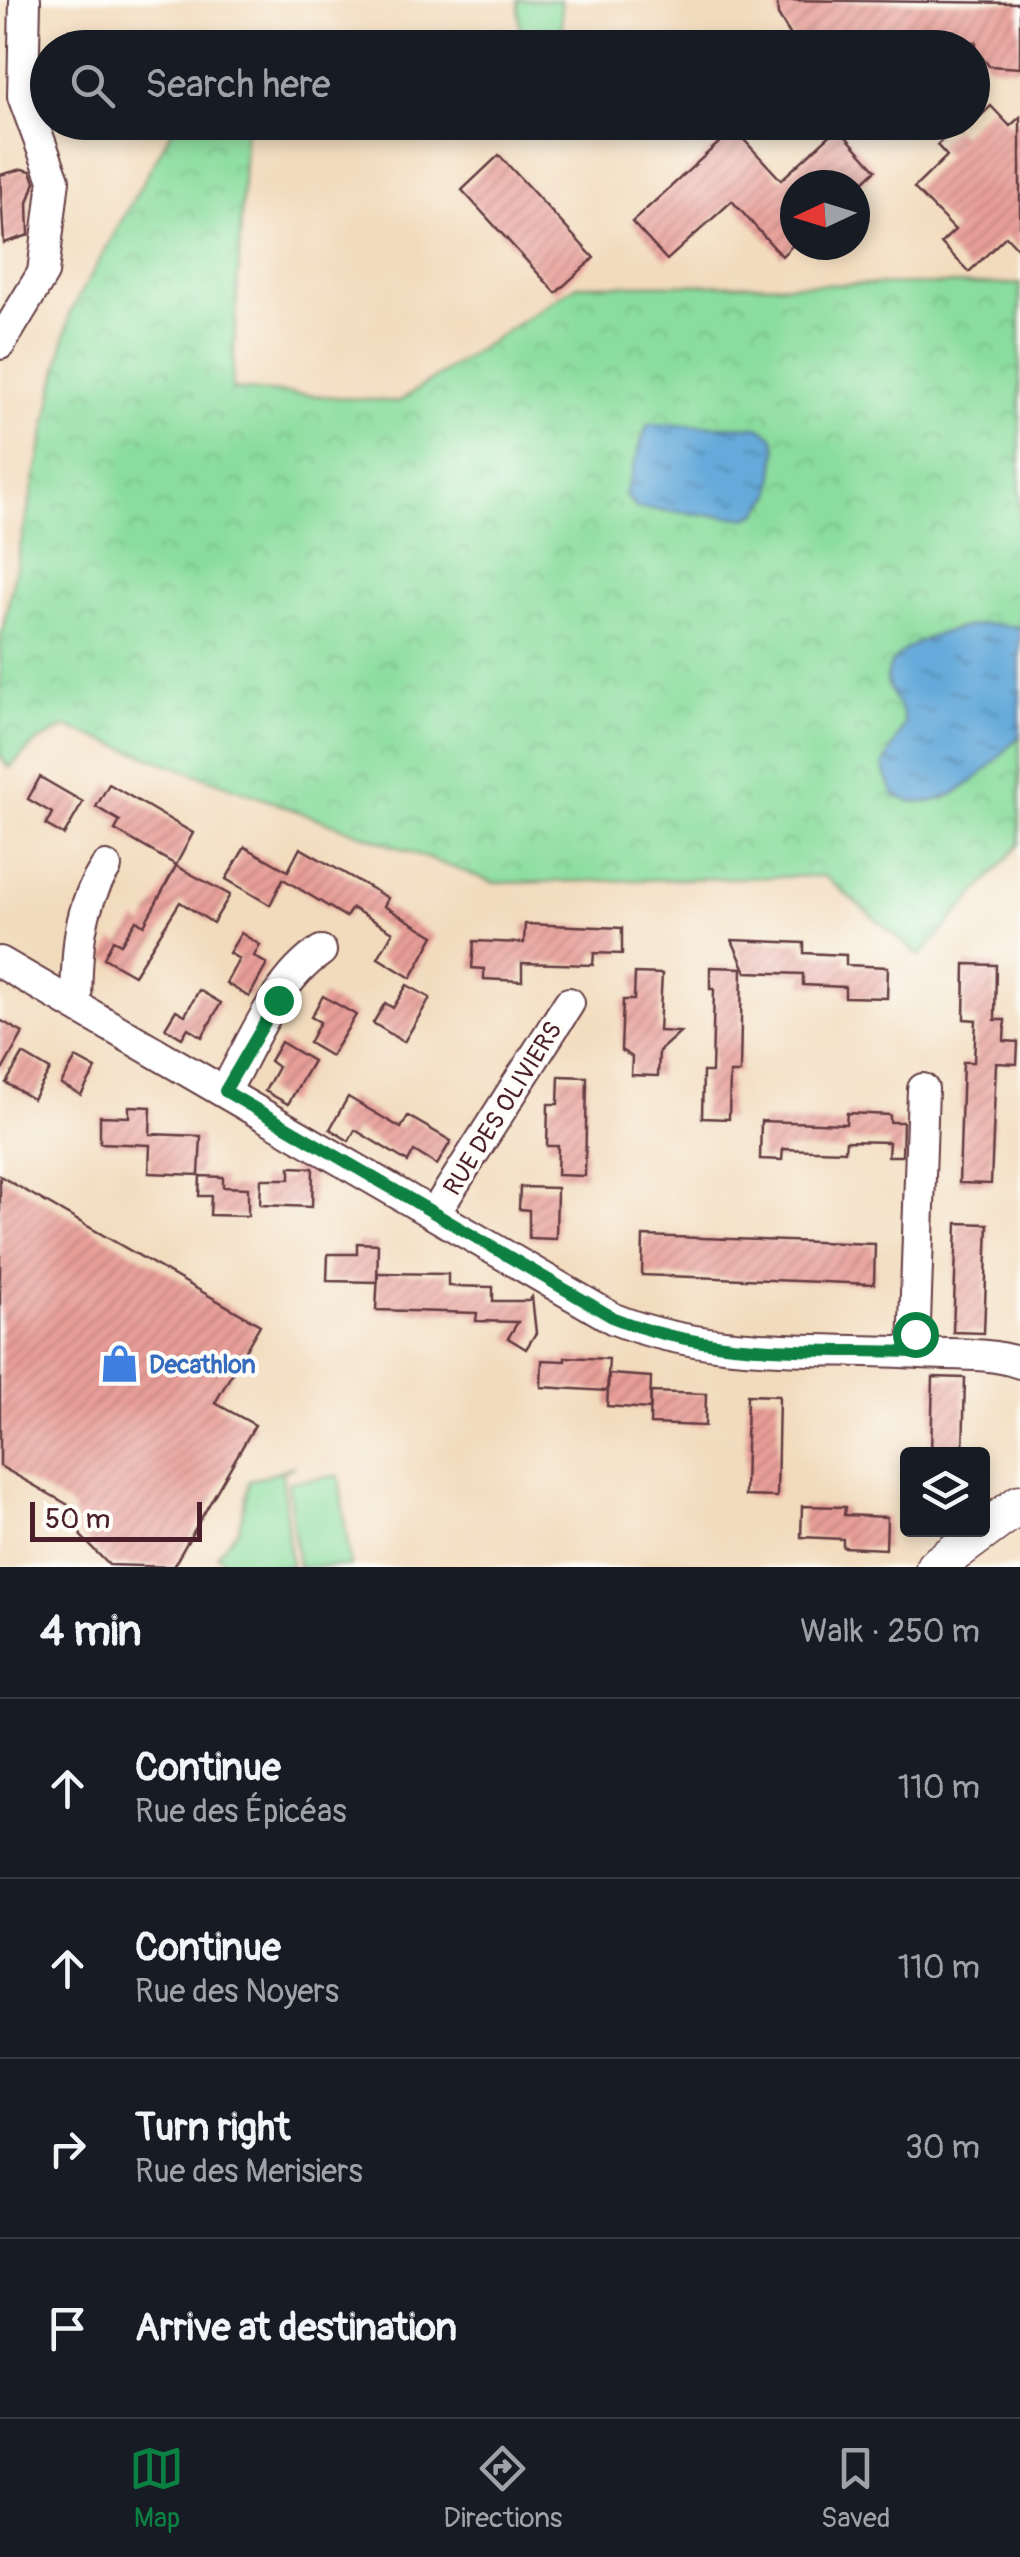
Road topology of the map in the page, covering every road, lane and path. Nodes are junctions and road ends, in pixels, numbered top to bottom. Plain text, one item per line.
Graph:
1 (26, 0) edge
2 (30, 115) edge
3 (39, 140) edge
4 (0, 344) edge
5 (106, 867) dead end
6 (322, 951) dead end
7 (0, 962) edge
8 (569, 1003) dead end
9 (76, 1004) junction
10 (923, 1088) dead end
11 (225, 1091) junction
12 (435, 1214) junction
13 (914, 1352) junction
14 (1020, 1363) edge
15 (1020, 1504) edge
16 (935, 1567) edge

1 - 2 street
3 - 4 street
5 - 9 street
6 - 11 street
7 - 9 street
8 - 12 street, RUE DES OLIVIERS
9 - 11 street
10 - 13 street
11 - 12 street
12 - 13 street
13 - 14 street
15 - 16 main road

